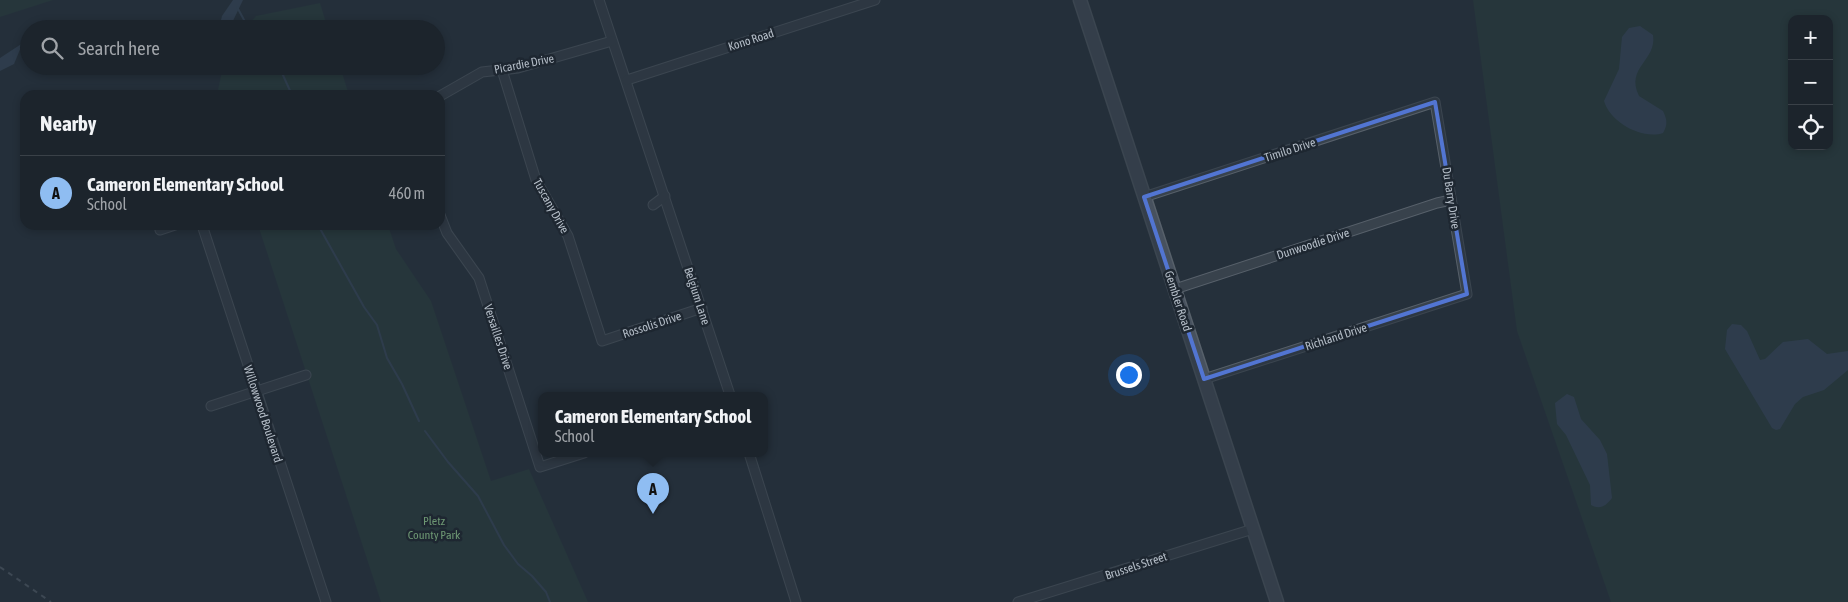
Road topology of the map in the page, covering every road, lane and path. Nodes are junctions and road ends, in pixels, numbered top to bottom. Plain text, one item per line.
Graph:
1 (599, 0) edge
2 (875, 0) edge
3 (1080, 0) edge
4 (612, 41) junction
5 (502, 70) junction
6 (627, 80) junction
7 (445, 93) edge
8 (1435, 102) joint
9 (665, 196) junction
10 (1144, 197) junction
11 (1451, 200) junction
12 (652, 205) dead end
13 (445, 228) edge
14 (204, 230) edge
15 (1175, 289) junction
16 (1467, 294) joint
17 (702, 308) junction
18 (602, 341) joint
19 (306, 375) dead end
20 (1204, 379) junction
21 (256, 391) junction
22 (729, 392) edge
23 (211, 406) dead end
24 (572, 457) edge
25 (750, 457) edge
26 (1253, 529) junction
27 (326, 602) edge
28 (796, 602) edge
29 (1018, 602) edge
30 (1277, 602) edge

1 - 4 street, Belgium Lane
2 - 6 street, Kono Road
3 - 10 main road, Gembler Road
4 - 5 street, Picardie Drive
4 - 6 street, Belgium Lane
5 - 7 street, Picardie Drive
5 - 18 street, Tuscany Drive
6 - 9 street, Belgium Lane
8 - 10 street, Timilo Drive
8 - 11 street, Du Barry Drive
9 - 12 street
9 - 17 street, Belgium Lane
10 - 15 main road, Gembler Road
11 - 15 street, Dunwoodie Drive
11 - 16 street, Du Barry Drive
13 - 24 street, Versailles Drive
14 - 21 street, Willowwood Boulevard
15 - 20 main road, Gembler Road
16 - 20 street, Richland Drive
17 - 18 street, Rossolis Drive
17 - 22 street, Belgium Lane
19 - 21 street
20 - 26 main road, Gembler Road
21 - 23 street
21 - 27 street, Willowwood Boulevard
25 - 28 street
26 - 29 street, Brussels Street
26 - 30 main road, Gembler Road

